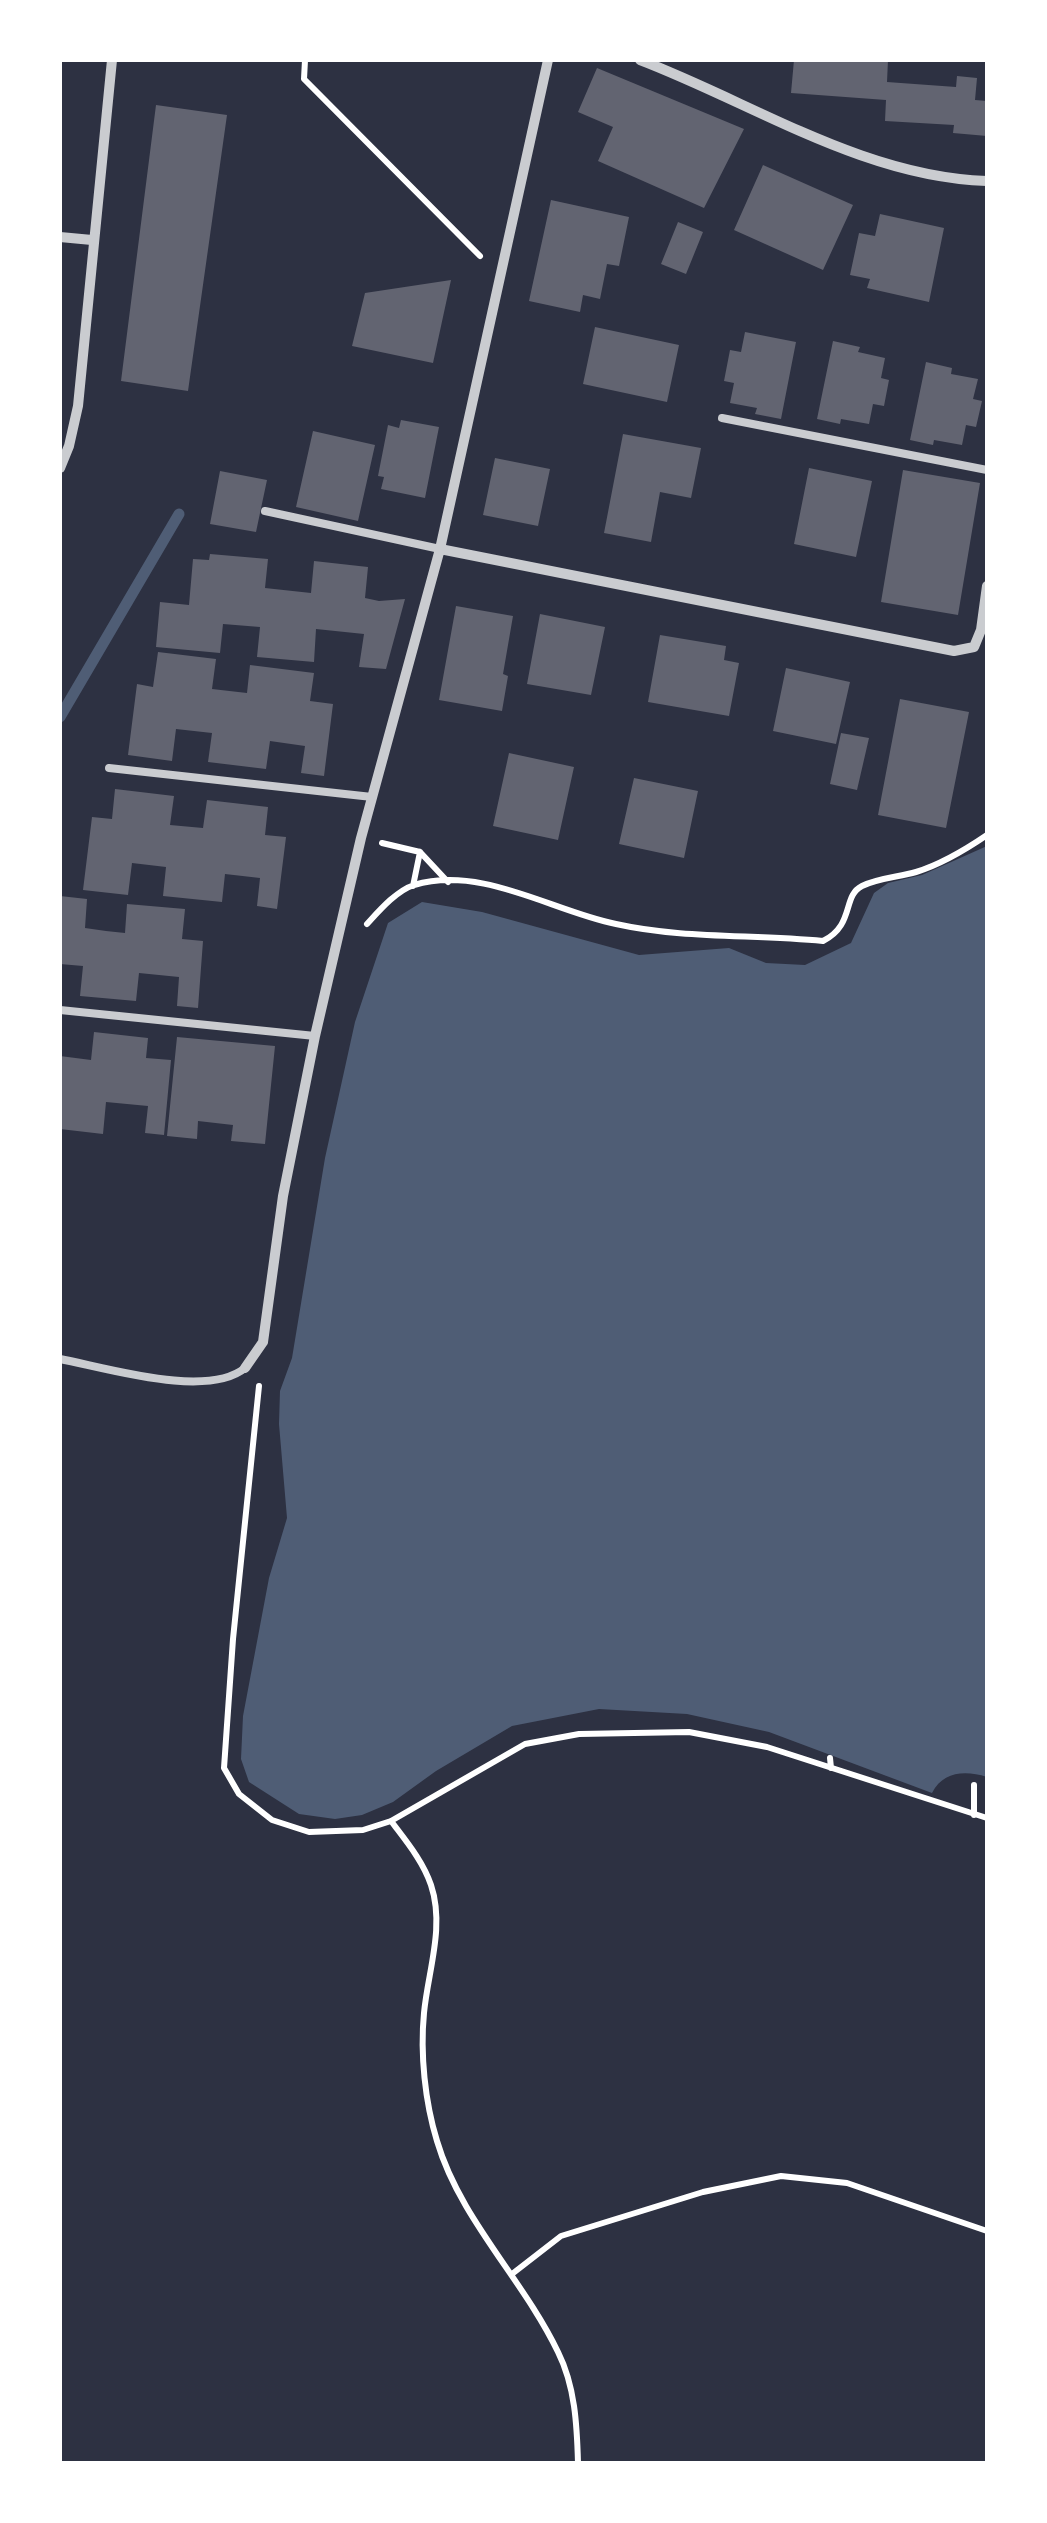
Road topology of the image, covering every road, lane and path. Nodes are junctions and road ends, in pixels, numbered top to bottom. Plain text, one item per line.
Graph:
1 (112, 60) edge
2 (306, 60) edge
3 (548, 60) edge
4 (640, 60) edge
5 (987, 180) edge
6 (60, 237) edge
7 (92, 240) junction
8 (502, 278) junction
9 (722, 418) dead end
10 (60, 468) edge
11 (987, 470) edge
12 (265, 512) dead end
13 (440, 549) junction
14 (987, 586) edge
15 (109, 768) dead end
16 (372, 797) junction
17 (987, 836) edge
18 (361, 838) junction
19 (420, 852) junction
20 (448, 882) junction
21 (60, 1010) edge
22 (315, 1036) junction
23 (60, 1360) edge
24 (245, 1368) joint
25 (260, 1376) dead end
26 (830, 1758) dead end
27 (830, 1768) junction
28 (974, 1784) dead end
29 (974, 1815) junction
30 (987, 1818) edge
31 (391, 1821) junction
32 (987, 2231) edge
33 (512, 2274) junction
34 (578, 2463) edge

1 - 7 street
2 - 8 path
3 - 8 street
4 - 5 street
6 - 7 street
7 - 10 street
8 - 13 street
9 - 11 lane
12 - 13 lane
13 - 14 street
13 - 16 street
15 - 16 lane
16 - 18 street
17 - 20 path
18 - 19 path
18 - 22 street
19 - 20 path
19 - 20 path
21 - 22 lane
22 - 24 street
23 - 24 lane
25 - 31 path
26 - 27 path
27 - 29 path
27 - 31 path
28 - 29 path
29 - 30 path
31 - 33 path
32 - 33 path
33 - 34 path

